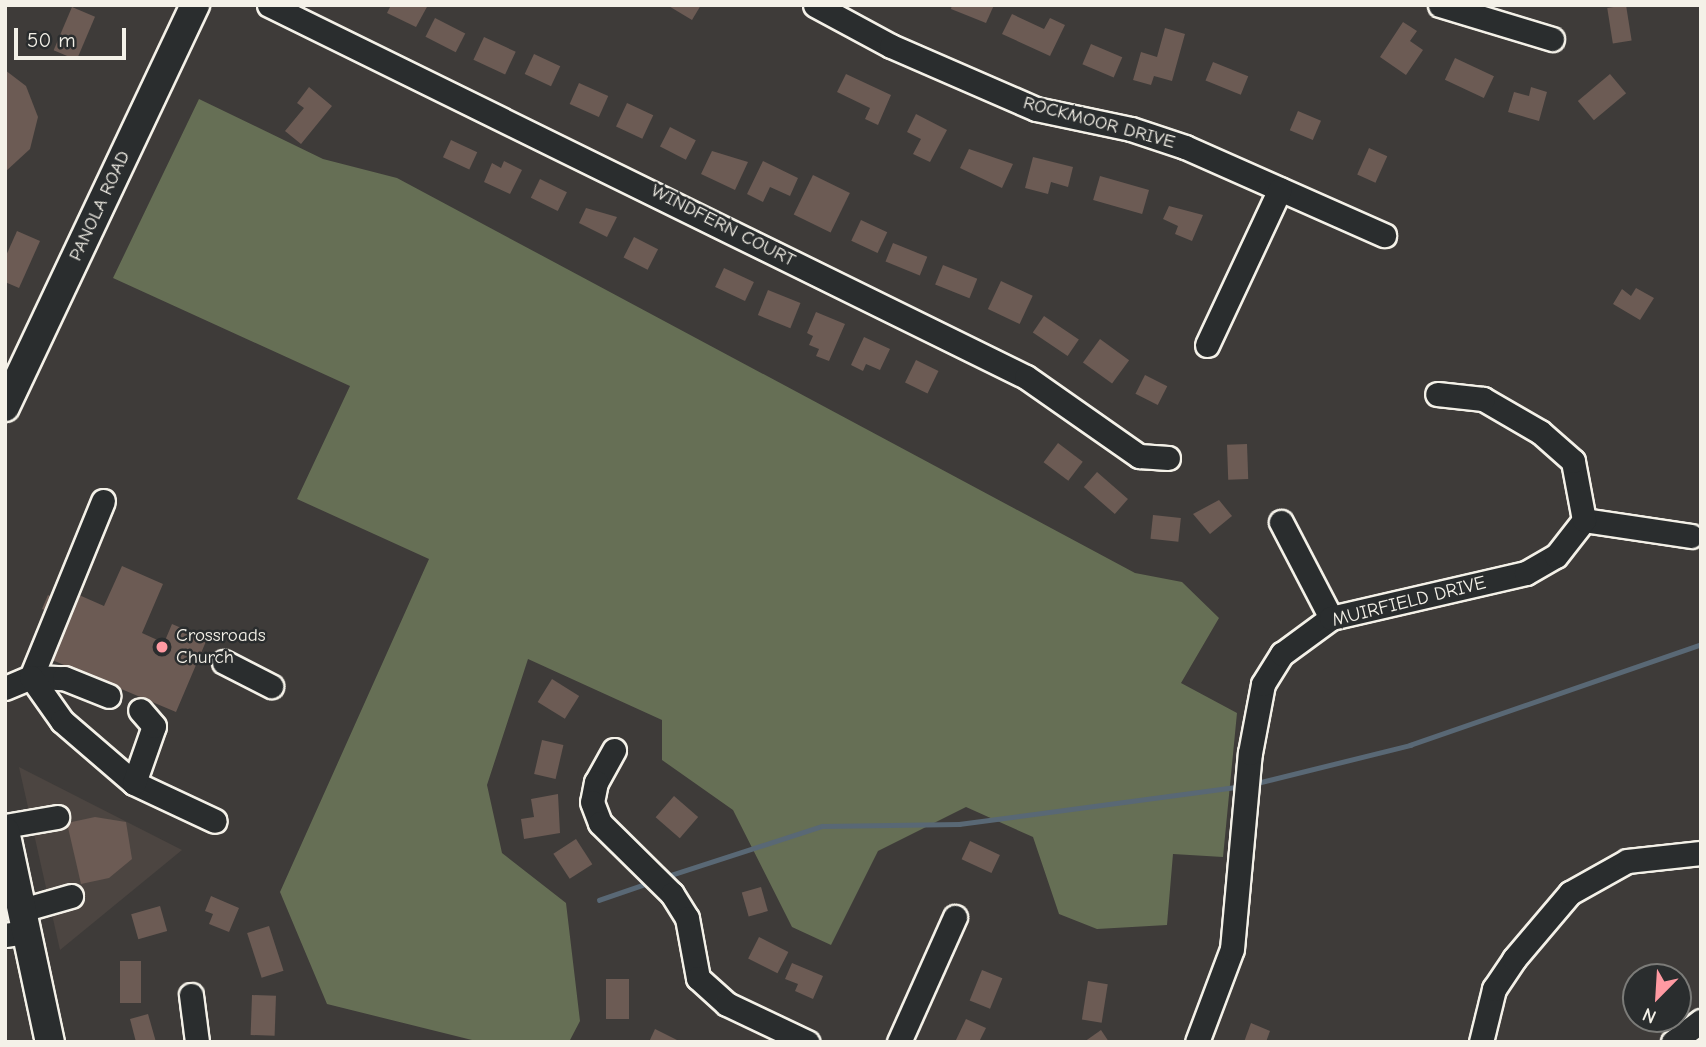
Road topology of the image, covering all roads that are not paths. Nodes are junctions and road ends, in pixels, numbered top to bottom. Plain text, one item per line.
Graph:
1 (195, 5) edge
2 (269, 5) edge
3 (815, 5) edge
4 (1440, 5) edge
5 (1552, 39) dead end
6 (1279, 189) junction
7 (1384, 235) dead end
8 (1207, 345) dead end
9 (1437, 394) dead end
10 (5, 407) edge
11 (1168, 457) dead end
12 (103, 501) dead end
13 (1584, 520) junction
14 (1281, 522) dead end
15 (1692, 536) dead end
16 (1331, 618) junction
17 (223, 662) dead end
18 (31, 677) junction
19 (271, 686) dead end
20 (5, 688) edge
21 (109, 696) dead end
22 (140, 710) dead end
23 (614, 750) dead end
24 (134, 783) junction
25 (58, 819) dead end
26 (215, 821) dead end
27 (5, 829) edge
28 (1701, 853) edge
29 (71, 897) dead end
30 (955, 917) dead end
31 (18, 926) edge
32 (191, 995) dead end
33 (1701, 1021) edge
34 (50, 1042) edge
35 (197, 1042) edge
36 (807, 1042) edge
37 (899, 1042) edge
38 (1197, 1042) edge
39 (1481, 1042) edge
40 (1674, 1042) edge

1 - 10 main road, PANOLA ROAD
2 - 11 street, WINDFERN COURT
3 - 6 street, ROCKMOOR DRIVE
4 - 5 street
6 - 7 street, ROCKMOOR DRIVE
6 - 8 street
9 - 13 street
12 - 18 street
13 - 15 street
13 - 16 street, MUIRFIELD DRIVE
14 - 16 street
16 - 38 street, MUIRFIELD DRIVE
17 - 19 street
18 - 20 street
18 - 21 street
18 - 24 street
22 - 24 street
23 - 36 street
24 - 26 street
25 - 27 street
27 - 31 main road
28 - 39 street
29 - 31 street
30 - 37 street
31 - 34 main road
32 - 35 street
33 - 40 street

